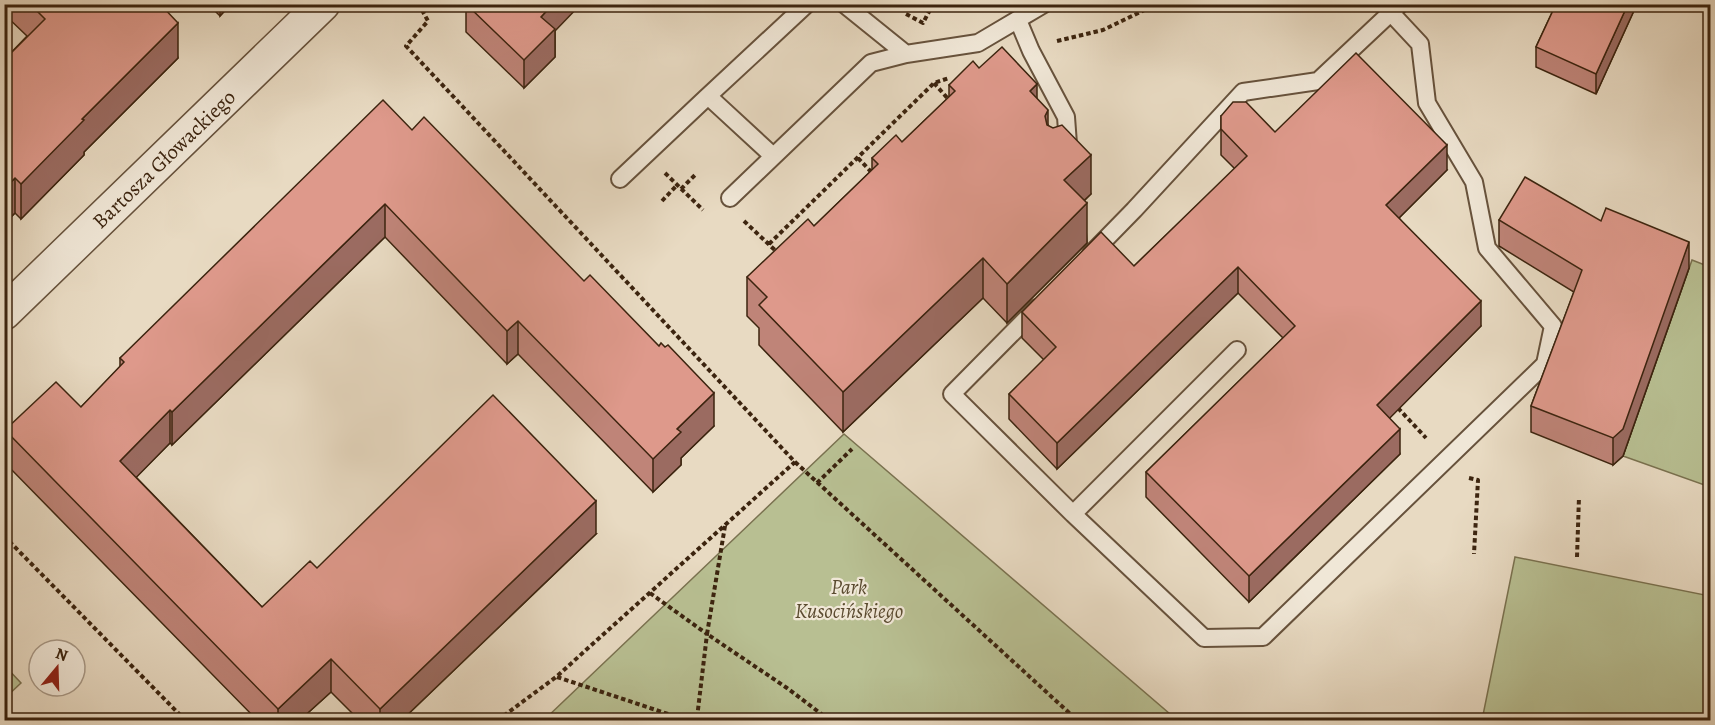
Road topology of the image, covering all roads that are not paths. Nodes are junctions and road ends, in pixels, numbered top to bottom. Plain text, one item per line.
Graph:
1 (323, 4) edge
2 (807, 4) edge
3 (844, 4) edge
4 (1044, 4) edge
5 (1396, 9) edge
6 (1018, 20) junction
7 (906, 54) junction
8 (708, 96) junction
9 (773, 156) junction
10 (1055, 157) edge
11 (620, 179) dead end
12 (730, 198) dead end
13 (1076, 269) edge
14 (1052, 294) edge
15 (4, 313) edge
16 (1237, 350) dead end
17 (1073, 514) junction

1 - 15 street, Bartosza Głowackiego
2 - 8 lane
3 - 7 lane
4 - 6 lane
5 - 13 lane
5 - 17 lane
6 - 7 lane
6 - 10 lane
7 - 9 lane
8 - 9 lane
8 - 11 lane
9 - 12 lane
14 - 17 lane
16 - 17 lane

